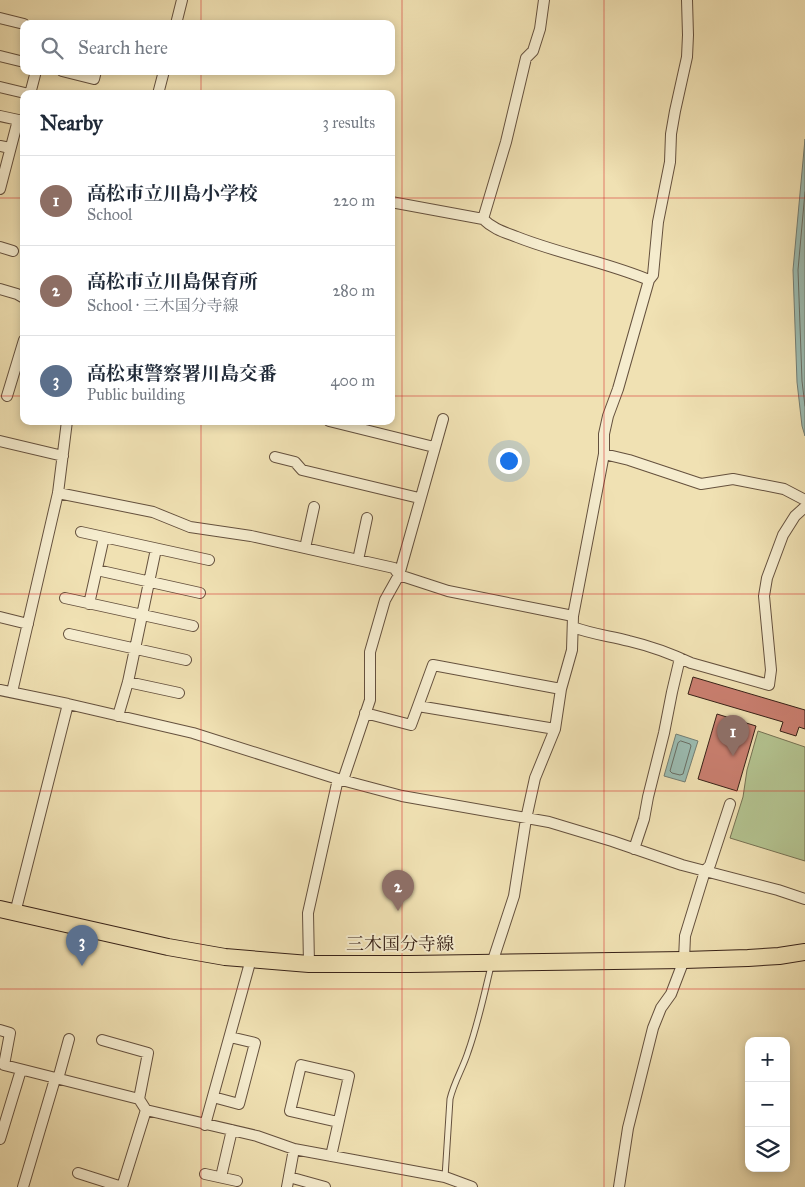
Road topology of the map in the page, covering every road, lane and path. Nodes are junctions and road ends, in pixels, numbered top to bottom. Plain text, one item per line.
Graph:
1 (182, 0) edge
2 (544, 0) edge
3 (687, 0) edge
4 (0, 18) edge
5 (177, 20) edge
6 (20, 23) edge
7 (0, 56) edge
8 (20, 61) edge
9 (35, 75) edge
10 (78, 75) edge
11 (95, 75) edge
12 (163, 75) edge
13 (0, 87) edge
14 (31, 90) edge
15 (159, 90) edge
16 (20, 92) edge
17 (0, 116) edge
18 (20, 121) edge
19 (20, 123) edge
20 (5, 147) edge
21 (0, 189) edge
22 (395, 203) edge
23 (483, 219) junction
24 (0, 247) edge
25 (13, 251) dead end
26 (649, 280) junction
27 (0, 289) edge
28 (20, 296) edge
29 (20, 362) edge
30 (7, 396) dead end
31 (443, 419) dead end
32 (67, 425) edge
33 (345, 425) edge
34 (0, 441) edge
35 (434, 447) junction
36 (604, 454) junction
37 (63, 456) junction
38 (275, 457) dead end
39 (58, 493) junction
40 (420, 498) junction
41 (805, 500) edge
42 (314, 507) dead end
43 (805, 507) edge
44 (367, 518) dead end
45 (81, 532) dead end
46 (104, 537) junction
47 (305, 548) junction
48 (156, 549) junction
49 (209, 560) dead end
50 (358, 560) junction
51 (97, 570) junction
52 (399, 575) junction
53 (149, 581) junction
54 (200, 593) dead end
55 (65, 598) dead end
56 (89, 604) junction
57 (142, 615) junction
58 (573, 616) junction
59 (0, 618) edge
60 (28, 624) junction
61 (193, 626) dead end
62 (573, 627) junction
63 (69, 634) dead end
64 (134, 648) junction
65 (680, 658) junction
66 (186, 660) dead end
67 (128, 682) junction
68 (561, 689) junction
69 (0, 690) edge
70 (12, 692) junction
71 (179, 693) dead end
72 (68, 704) junction
73 (418, 706) junction
74 (365, 714) junction
75 (118, 716) junction
76 (554, 730) junction
77 (341, 780) junction
78 (730, 804) dead end
79 (526, 818) junction
80 (634, 849) junction
81 (705, 871) junction
82 (805, 899) edge
83 (7, 911) edge
84 (805, 952) edge
85 (251, 959) junction
86 (684, 960) junction
87 (492, 963) junction
88 (309, 964) junction
89 (0, 1030) edge
90 (230, 1037) junction
91 (69, 1039) dead end
92 (102, 1040) dead end
93 (21, 1070) junction
94 (56, 1079) junction
95 (213, 1097) junction
96 (139, 1099) junction
97 (146, 1110) junction
98 (338, 1122) junction
99 (205, 1124) junction
100 (232, 1130) junction
101 (0, 1139) edge
102 (294, 1149) junction
103 (330, 1156) junction
104 (78, 1173) dead end
105 (204, 1174) dead end
106 (221, 1177) junction
107 (445, 1177) junction
108 (237, 1181) dead end
109 (288, 1182) edge
110 (23, 1187) edge
111 (122, 1187) edge
112 (325, 1187) edge
113 (472, 1187) edge
114 (619, 1187) edge

1 - 5 street
2 - 23 street
3 - 26 street
4 - 6 street
7 - 8 street
9 - 14 street
10 - 11 street
12 - 15 street
13 - 16 street
17 - 18 street
19 - 20 street
20 - 21 street
22 - 23 street
23 - 26 street
24 - 25 street
26 - 36 street
27 - 28 street
29 - 30 street
31 - 35 street
32 - 37 street
33 - 35 street
34 - 37 street
35 - 40 street
36 - 41 street
36 - 58 street
37 - 39 street
38 - 40 street
39 - 47 street
39 - 60 street
40 - 52 street
42 - 47 street
43 - 65 street
44 - 50 street
45 - 46 street
46 - 48 street
46 - 51 street
47 - 50 street
48 - 49 street
48 - 53 street
50 - 52 street
51 - 53 street
51 - 56 street
52 - 58 street
52 - 74 street
53 - 54 street
53 - 57 street
55 - 56 street
56 - 57 street
57 - 61 street
57 - 64 street
58 - 62 street
59 - 60 street
60 - 70 street
62 - 65 street
62 - 68 street
63 - 64 street
64 - 66 street
64 - 67 street
65 - 80 street
67 - 71 street
67 - 75 street
68 - 73 street
68 - 76 street
69 - 70 street
70 - 72 street
72 - 75 street
72 - 83 street
73 - 74 street
73 - 76 street
74 - 77 street
75 - 77 street
76 - 79 street
77 - 79 street
77 - 88 street
78 - 81 street
79 - 80 street
79 - 87 street
80 - 81 street
81 - 82 street
81 - 86 street
83 - 85 main road, 三木国分寺線
84 - 86 main road, 三木国分寺線
85 - 88 main road, 三木国分寺線
85 - 90 street
86 - 87 main road, 三木国分寺線
86 - 114 street
87 - 88 main road, 三木国分寺線
87 - 107 lane
89 - 93 street
90 - 95 street
90 - 95 street
91 - 94 street
92 - 96 street
93 - 94 street
93 - 101 street
94 - 96 street
94 - 110 street
95 - 99 street
96 - 97 street
97 - 99 street
97 - 111 street
98 - 98 street
98 - 103 street
99 - 100 street
100 - 102 street
100 - 106 street
102 - 103 street
102 - 109 street
103 - 107 street
104 - 111 street
105 - 106 street
106 - 108 street
107 - 113 street
109 - 112 street

